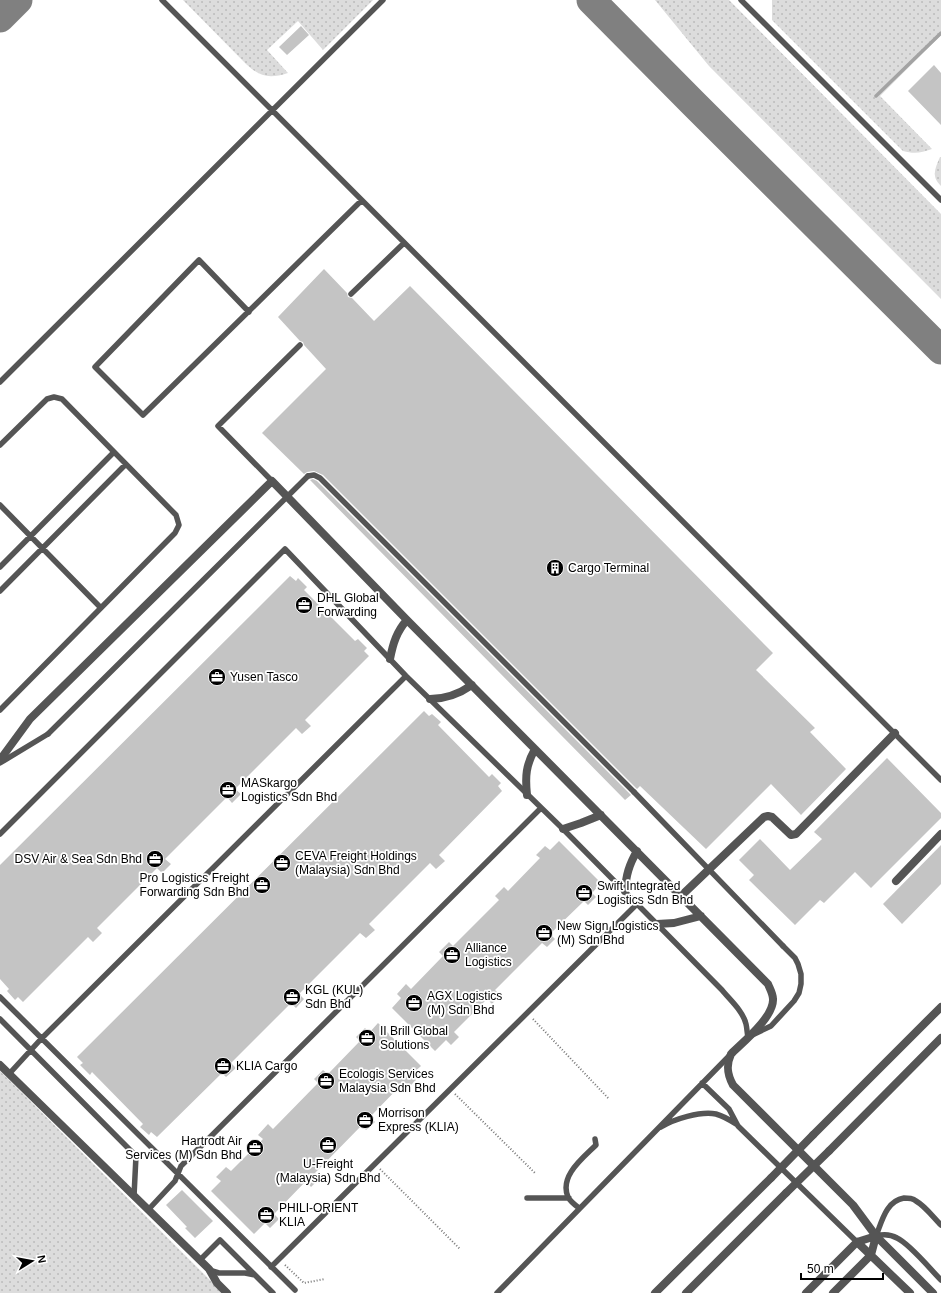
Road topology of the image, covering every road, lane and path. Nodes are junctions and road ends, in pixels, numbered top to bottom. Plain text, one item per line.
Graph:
1 (162, 0) edge
2 (383, 0) edge
3 (741, 0) edge
4 (272, 111) junction
5 (941, 200) edge
6 (361, 201) junction
7 (404, 243) junction
8 (351, 294) dead end
9 (248, 312) junction
10 (300, 345) dead end
11 (0, 382) edge
12 (0, 446) edge
13 (114, 452) junction
14 (126, 464) junction
15 (272, 481) junction
16 (0, 505) edge
17 (30, 536) junction
18 (42, 549) junction
19 (0, 567) edge
20 (0, 592) edge
21 (101, 608) junction
22 (407, 620) junction
23 (390, 659) junction
24 (406, 676) junction
25 (472, 685) junction
26 (430, 699) junction
27 (0, 710) edge
28 (895, 733) junction
29 (535, 749) junction
30 (0, 760) edge
31 (0, 763) edge
32 (941, 780) edge
33 (527, 795) junction
34 (541, 808) junction
35 (601, 815) junction
36 (563, 829) junction
37 (0, 834) edge
38 (941, 834) edge
39 (637, 851) junction
40 (896, 881) dead end
41 (625, 891) junction
42 (681, 896) junction
43 (637, 904) junction
44 (701, 916) junction
45 (657, 924) junction
46 (0, 997) edge
47 (941, 1007) edge
48 (527, 1013) junction
49 (0, 1019) edge
50 (748, 1037) junction
51 (941, 1038) edge
52 (41, 1039) junction
53 (31, 1050) junction
54 (731, 1054) junction
55 (0, 1065) edge
56 (8, 1074) junction
57 (702, 1083) junction
58 (450, 1089) junction
59 (609, 1099) dead end
60 (738, 1126) junction
61 (654, 1132) junction
62 (595, 1139) dead end
63 (375, 1164) junction
64 (535, 1173) dead end
65 (178, 1175) junction
66 (134, 1196) junction
67 (527, 1198) dead end
68 (569, 1198) junction
69 (579, 1208) junction
70 (148, 1210) junction
71 (941, 1225) edge
72 (876, 1236) junction
73 (857, 1242) junction
74 (460, 1249) dead end
75 (871, 1255) junction
76 (279, 1259) junction
77 (200, 1260) junction
78 (272, 1267) junction
79 (209, 1270) junction
80 (254, 1275) junction
81 (325, 1279) dead end
82 (941, 1280) edge
83 (296, 1290) edge
84 (227, 1293) edge
85 (273, 1293) edge
86 (497, 1293) edge
87 (655, 1293) edge
88 (686, 1293) edge
89 (806, 1293) edge
90 (833, 1293) edge
91 (910, 1293) edge
92 (933, 1293) edge

1 - 4 lane
2 - 4 lane
3 - 5 lane
4 - 6 lane
4 - 11 lane
6 - 7 lane
6 - 9 lane
7 - 8 lane
7 - 28 lane
9 - 9 lane
10 - 15 lane
12 - 13 lane
13 - 14 lane
13 - 17 lane
14 - 18 lane
14 - 21 lane
15 - 22 street
15 - 30 street
16 - 17 lane
17 - 18 lane
17 - 19 lane
18 - 20 lane
18 - 21 lane
21 - 27 lane
22 - 23 street
22 - 25 street
23 - 24 lane
23 - 37 lane
24 - 26 lane
24 - 52 lane
25 - 26 street
25 - 29 street
26 - 33 lane
28 - 32 lane
28 - 42 street
29 - 33 street
29 - 35 street
31 - 50 lane, bridge
33 - 34 lane
34 - 36 lane
34 - 65 lane
35 - 36 street
35 - 39 street
36 - 41 lane
38 - 40 street
39 - 41 street
39 - 42 street
41 - 43 lane
42 - 44 street
43 - 45 lane
43 - 48 lane
44 - 45 street
44 - 50 street
45 - 50 lane
46 - 52 lane
47 - 87 street, bridge
48 - 58 lane
48 - 59 path
49 - 53 lane
50 - 54 street
51 - 88 street, bridge
52 - 53 lane
52 - 65 lane
53 - 56 lane
53 - 66 lane
54 - 57 lane
54 - 72 street
55 - 56 street
56 - 66 street
57 - 60 lane
57 - 61 lane
58 - 63 lane
58 - 64 path
60 - 61 lane
60 - 73 lane
61 - 69 lane
62 - 68 lane
63 - 74 path
63 - 76 lane
65 - 70 lane
65 - 78 lane
66 - 70 street
67 - 68 lane
68 - 69 lane
69 - 86 lane
70 - 77 street
71 - 72 lane
72 - 73 street
72 - 75 street
72 - 82 lane
72 - 92 street
73 - 75 street
73 - 89 street
75 - 90 street
75 - 91 street
76 - 78 lane
76 - 81 path
77 - 79 street
77 - 80 lane
78 - 83 lane
79 - 80 lane
79 - 84 street
80 - 85 lane

